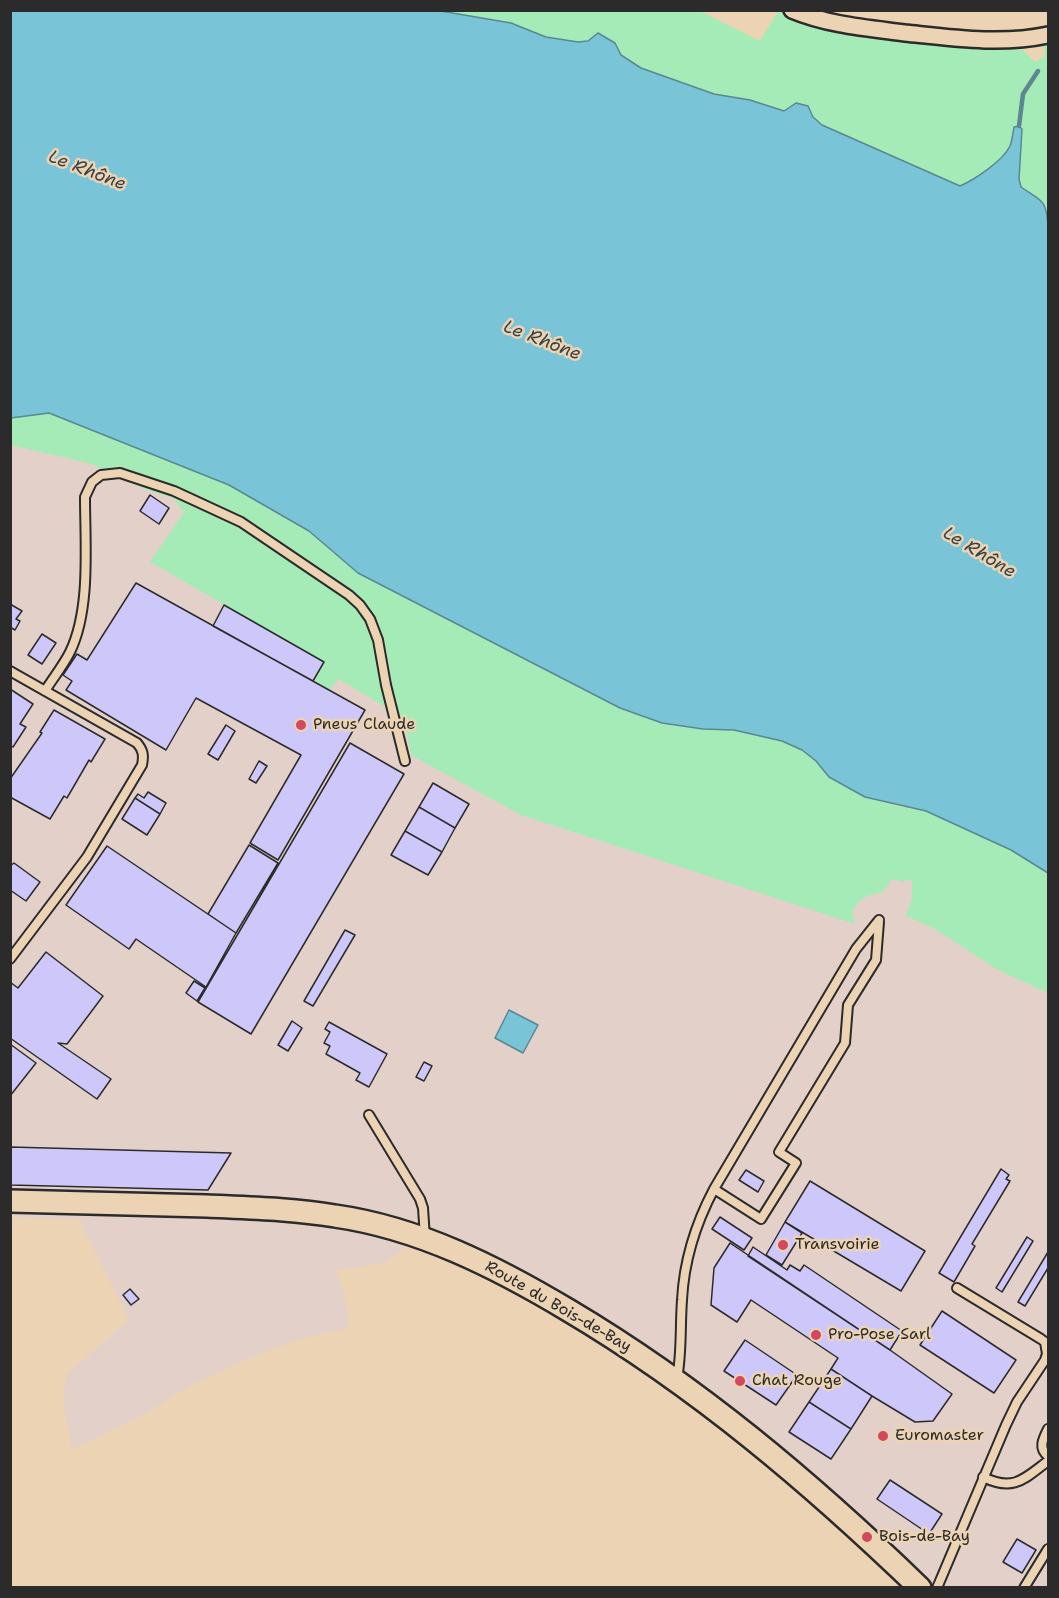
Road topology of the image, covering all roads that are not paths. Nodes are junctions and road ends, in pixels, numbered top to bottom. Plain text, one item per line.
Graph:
1 (792, 10) edge
2 (1048, 35) edge
3 (10, 671) edge
4 (45, 691) junction
5 (405, 761) dead end
6 (10, 959) edge
7 (369, 1115) dead end
8 (714, 1189) junction
9 (10, 1201) edge
10 (425, 1239) junction
11 (957, 1288) dead end
12 (676, 1380) junction
13 (1048, 1430) edge
14 (1048, 1456) edge
15 (1048, 1461) edge
16 (983, 1477) junction
17 (1048, 1549) edge
18 (920, 1587) edge
19 (937, 1587) edge
20 (1024, 1587) edge

1 - 2 street
3 - 4 lane
4 - 5 lane
4 - 6 lane
7 - 10 lane
8 - 8 lane
8 - 12 lane
9 - 10 main road, Route du Bois-de-Bay
10 - 12 main road, Route du Bois-de-Bay
11 - 16 lane
12 - 18 main road, Route du Bois-de-Bay
13 - 14 lane
15 - 16 lane
16 - 19 lane
17 - 20 lane

